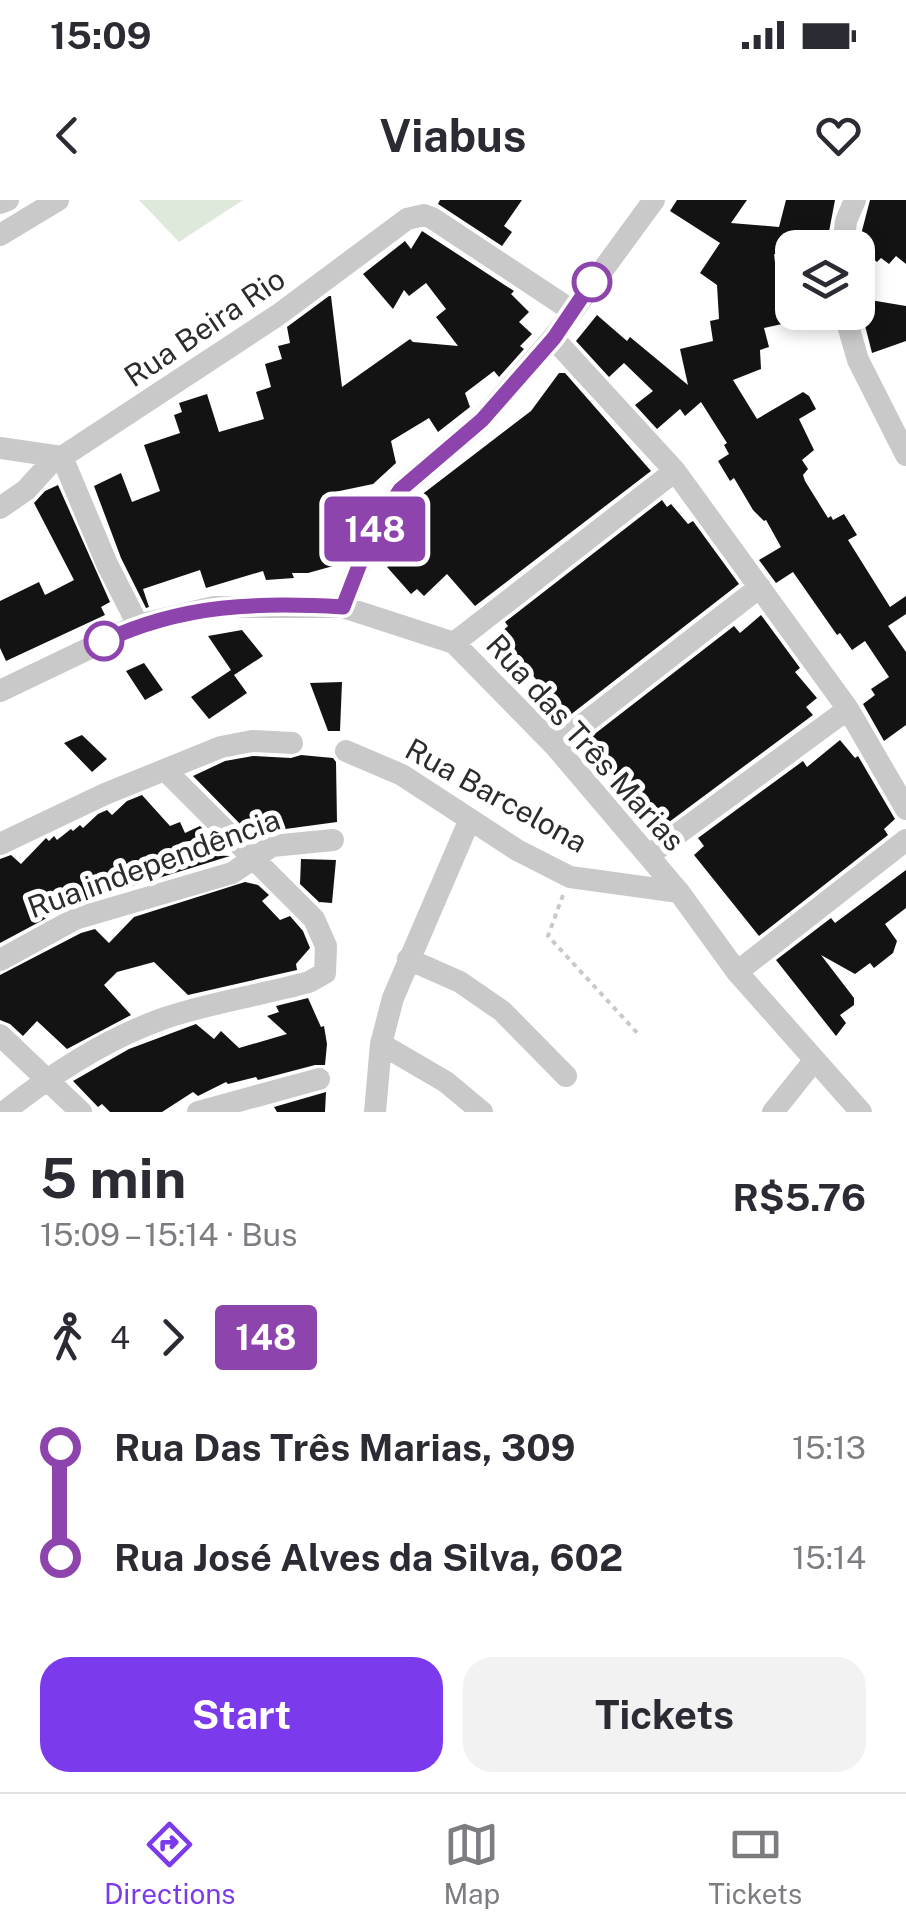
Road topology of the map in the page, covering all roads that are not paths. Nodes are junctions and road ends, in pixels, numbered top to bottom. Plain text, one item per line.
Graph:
1 (8, 200) edge
2 (58, 200) edge
3 (654, 200) edge
4 (855, 200) edge
5 (0, 204) edge
6 (845, 230) edge
7 (0, 235) edge
8 (571, 310) junction
9 (849, 330) edge
10 (554, 338) junction
11 (0, 448) edge
12 (906, 455) edge
13 (59, 458) junction
14 (675, 471) junction
15 (0, 508) edge
16 (760, 587) junction
17 (343, 607) junction
18 (138, 625) junction
19 (454, 643) junction
20 (0, 692) edge
21 (848, 709) junction
22 (292, 743) dead end
23 (555, 746) junction
24 (346, 751) dead end
25 (165, 770) junction
26 (906, 808) edge
27 (470, 818) junction
28 (333, 840) dead end
29 (906, 840) edge
30 (0, 844) edge
31 (648, 854) junction
32 (253, 860) junction
33 (678, 892) junction
34 (408, 959) junction
35 (0, 960) edge
36 (736, 972) junction
37 (0, 1035) edge
38 (381, 1044) junction
39 (814, 1062) junction
40 (566, 1076) dead end
41 (319, 1079) dead end
42 (46, 1080) junction
43 (4, 1112) edge
44 (80, 1112) edge
45 (198, 1112) edge
46 (376, 1112) edge
47 (482, 1112) edge
48 (773, 1112) edge
49 (861, 1112) edge

1 - 5 street
2 - 7 street
3 - 8 street
4 - 6 street
8 - 10 street
8 - 13 street, Rua Beira Rio
9 - 12 street
10 - 14 street
10 - 17 street
11 - 13 street
13 - 15 street, Rua Beira Rio
13 - 18 street
14 - 16 street
14 - 19 street
16 - 21 street
16 - 23 street
17 - 18 street, Rua das Três Marias
17 - 19 street, Rua das Três Marias
18 - 20 street, Rua das Três Marias
19 - 23 street, Rua das Três Marias
21 - 26 street
21 - 31 street
22 - 25 street
23 - 31 street, Rua das Três Marias
24 - 27 street, Rua Barcelona
25 - 30 street
25 - 32 street
27 - 33 street, Rua Barcelona
27 - 34 street
28 - 32 street, Rua independência
29 - 36 street
31 - 33 street, Rua das Três Marias
32 - 35 street, Rua independência
32 - 42 street
33 - 36 street, Rua das Três Marias
34 - 38 street
34 - 40 street
36 - 39 street, Rua das Três Marias
37 - 42 street
38 - 46 street
38 - 47 street
39 - 48 street
39 - 49 street, Rua das Três Marias
41 - 45 street
42 - 43 street
42 - 44 street

